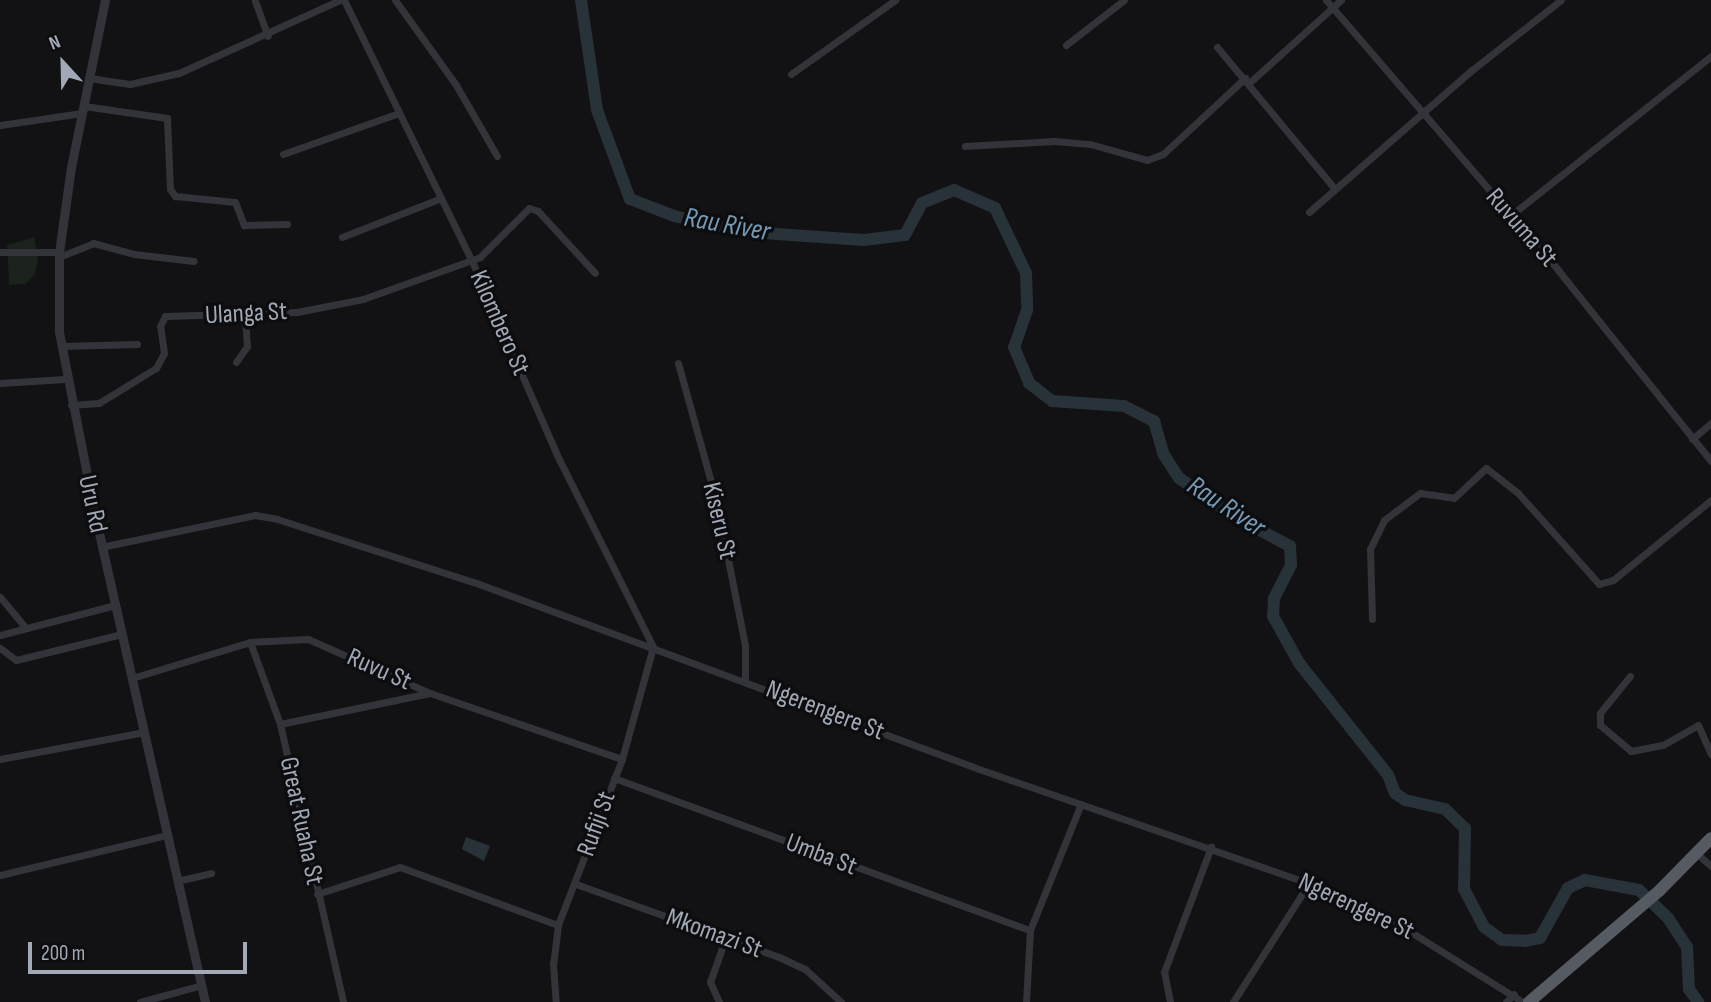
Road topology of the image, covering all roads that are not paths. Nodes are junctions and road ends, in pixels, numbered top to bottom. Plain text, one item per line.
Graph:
1 (104, 0) edge
2 (342, 0) edge
3 (396, 0) edge
4 (895, 0) edge
5 (1124, 0) edge
6 (1326, 0) edge
7 (1341, 0) edge
8 (1561, 0) edge
9 (255, 1) edge
10 (1332, 7) junction
11 (268, 36) junction
12 (1066, 45) dead end
13 (1217, 47) dead end
14 (1711, 55) edge
15 (792, 74) dead end
16 (89, 78) junction
17 (1247, 80) junction
18 (83, 109) junction
19 (399, 113) junction
20 (1423, 116) junction
21 (0, 125) edge
22 (965, 146) dead end
23 (283, 154) dead end
24 (497, 156) dead end
25 (1334, 188) junction
26 (441, 198) junction
27 (1309, 212) dead end
28 (1510, 216) junction
29 (287, 224) dead end
30 (342, 237) dead end
31 (0, 252) edge
32 (59, 254) junction
33 (471, 260) junction
34 (194, 261) dead end
35 (595, 274) dead end
36 (245, 315) junction
37 (137, 344) dead end
38 (61, 346) junction
39 (236, 362) dead end
40 (678, 363) dead end
41 (65, 379) junction
42 (0, 383) edge
43 (71, 405) junction
44 (1711, 422) edge
45 (1692, 439) junction
46 (1711, 461) edge
47 (1711, 500) edge
48 (102, 547) junction
49 (0, 597) edge
50 (115, 605) junction
51 (1372, 619) dead end
52 (24, 627) junction
53 (122, 634) junction
54 (0, 635) edge
55 (250, 642) junction
56 (653, 647) junction
57 (0, 648) edge
58 (1630, 676) dead end
59 (132, 678) junction
60 (745, 681) junction
61 (430, 693) junction
62 (280, 724) junction
63 (144, 732) junction
64 (1711, 754) edge
65 (0, 759) edge
66 (622, 759) junction
67 (614, 778) junction
68 (1081, 804) junction
69 (166, 835) junction
70 (1711, 838) edge
71 (1210, 847) junction
72 (1696, 853) junction
73 (1711, 866) edge
74 (211, 873) dead end
75 (0, 876) edge
76 (177, 881) junction
77 (1308, 883) junction
78 (576, 884) junction
79 (317, 894) junction
80 (558, 925) junction
81 (1030, 930) junction
82 (726, 937) junction
83 (202, 985) junction
84 (1514, 994) junction
85 (140, 1002) edge
86 (205, 1002) edge
87 (343, 1002) edge
88 (556, 1002) edge
89 (719, 1002) edge
90 (841, 1002) edge
91 (1026, 1002) edge
92 (1170, 1002) edge
93 (1233, 1002) edge
94 (1506, 1002) edge
95 (1526, 1002) edge

1 - 16 street, Uru Rd
2 - 11 street
2 - 19 street, Kilombero St
3 - 24 street
4 - 15 street
5 - 12 street
6 - 10 street, Ruvuma St
7 - 10 street
8 - 20 street
9 - 11 street
10 - 17 street
10 - 20 street, Ruvuma St
11 - 16 street
13 - 17 street
14 - 28 street
16 - 18 street, Uru Rd
17 - 22 street
17 - 25 street
18 - 21 street
18 - 29 street
18 - 32 street, Uru Rd
19 - 23 street
19 - 26 street, Kilombero St
20 - 25 street
20 - 28 street, Ruvuma St
25 - 27 street
26 - 30 street
26 - 33 street, Kilombero St
28 - 45 street, Ruvuma St
31 - 32 street
32 - 34 street
32 - 38 street, Uru Rd
33 - 35 street, Ulanga St
33 - 36 street, Ulanga St
33 - 56 street, Kilombero St
36 - 39 street
36 - 43 street, Ulanga St
37 - 38 street
38 - 41 street, Uru Rd
40 - 60 street, Kiseru St
41 - 42 street
41 - 43 street, Uru Rd
43 - 48 street, Uru Rd
44 - 45 street
45 - 46 street, Ruvuma St
47 - 51 street
48 - 50 street, Uru Rd
48 - 56 street, Ngerengere St
49 - 52 street
50 - 52 street
50 - 53 street, Uru Rd
52 - 54 street
53 - 57 street
53 - 59 street, Uru Rd
55 - 59 street, Ruvu St
55 - 61 street, Ruvu St
55 - 62 street, Great Ruaha St
56 - 60 street, Ngerengere St
56 - 66 street, Rufiji St
58 - 64 street
59 - 63 street, Uru Rd
60 - 68 street, Ngerengere St
61 - 62 street
61 - 66 street, Ruvu St
62 - 79 street, Great Ruaha St
63 - 65 street
63 - 69 street, Uru Rd
66 - 67 street, Rufiji St
67 - 78 street, Rufiji St
67 - 81 street, Umba St
68 - 71 street, Ngerengere St
68 - 81 street
69 - 75 street
69 - 76 street, Uru Rd
70 - 72 highway
71 - 77 street, Ngerengere St
71 - 92 street
72 - 73 street
72 - 95 highway
74 - 76 street
76 - 83 street, Uru Rd
77 - 84 street, Ngerengere St
77 - 93 street
78 - 80 street, Rufiji St
78 - 82 street, Mkomazi St
79 - 80 street
79 - 87 street, Great Ruaha St
80 - 88 street, Rufiji St
81 - 91 street
82 - 89 street
82 - 90 street, Mkomazi St
83 - 85 street
83 - 86 street, Uru Rd
84 - 94 street
84 - 95 street, Ngerengere St

